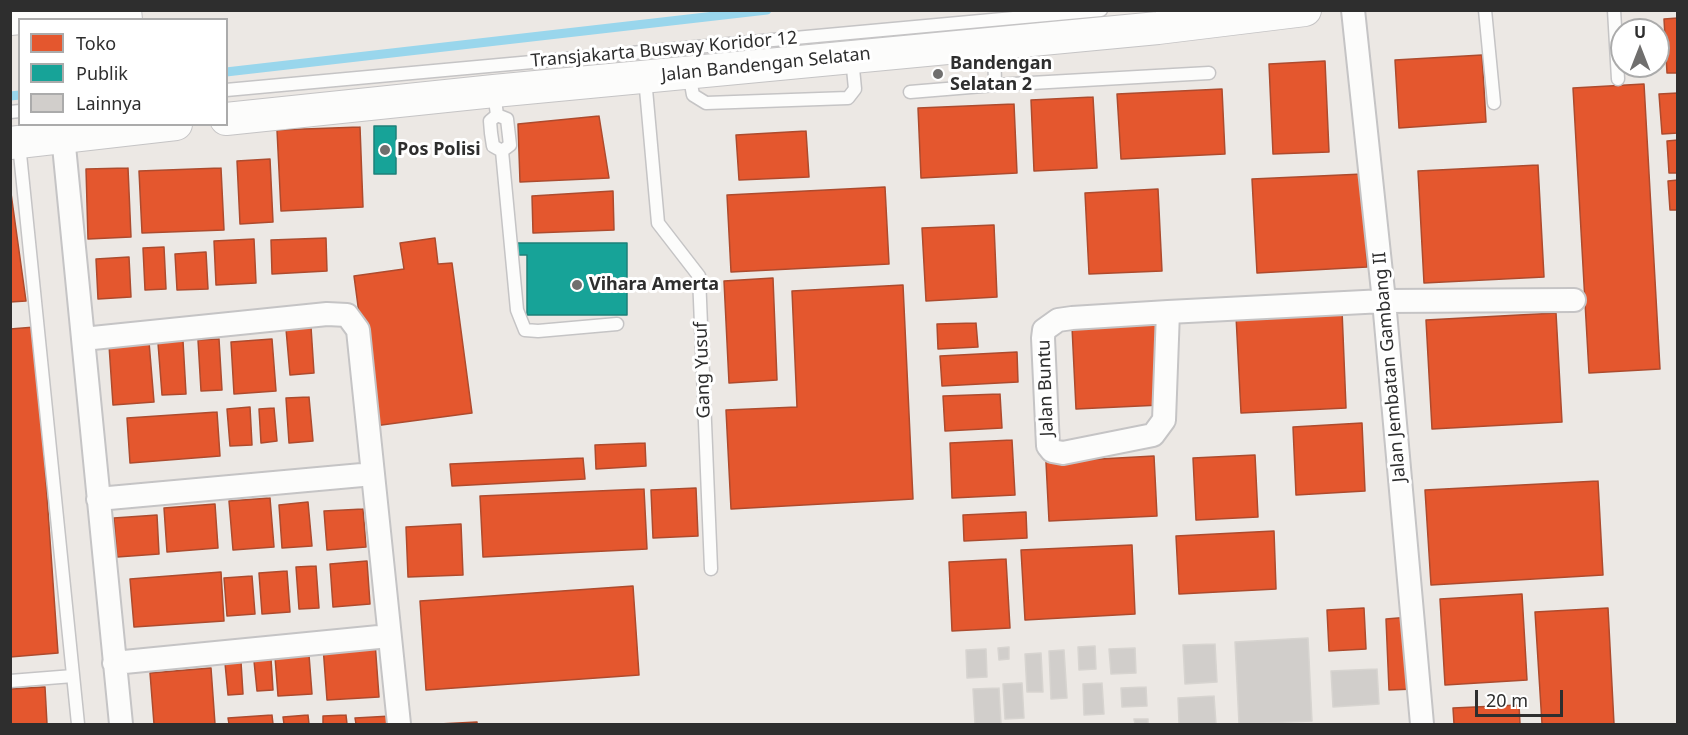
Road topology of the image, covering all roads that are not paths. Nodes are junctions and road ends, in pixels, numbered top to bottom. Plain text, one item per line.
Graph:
1 (101, 10) edge
2 (1101, 10) edge
3 (1305, 10) edge
4 (1353, 10) edge
5 (1485, 10) edge
6 (1614, 10) edge
7 (28, 18) edge
8 (994, 43) junction
9 (1209, 72) dead end
10 (645, 77) junction
11 (1618, 79) dead end
12 (995, 85) junction
13 (228, 90) edge
14 (910, 93) dead end
15 (496, 103) junction
16 (1494, 103) dead end
17 (228, 119) edge
18 (137, 127) edge
19 (63, 136) junction
20 (15, 143) edge
21 (502, 152) junction
22 (17, 184) edge
23 (1574, 300) dead end
24 (1384, 301) junction
25 (1168, 312) junction
26 (616, 324) dead end
27 (83, 339) junction
28 (373, 474) junction
29 (98, 499) junction
30 (711, 569) dead end
31 (389, 636) junction
32 (114, 663) junction
33 (73, 676) junction
34 (10, 681) edge
35 (78, 724) edge
36 (121, 724) edge
37 (399, 724) edge
38 (1422, 724) edge

1 - 7 main road
2 - 13 lane, Transjakarta Busway Koridor 12
3 - 8 main road, Jalan Bandengan Selatan
4 - 24 street, Jalan Jembatan Gambang II
5 - 16 lane
6 - 11 lane
8 - 10 main road, Jalan Bandengan Selatan
8 - 12 lane
9 - 12 lane
10 - 15 main road, Jalan Bandengan Selatan
10 - 30 lane, Gang Yusuf
12 - 14 lane
15 - 17 main road, Jalan Bandengan Selatan
15 - 21 lane
15 - 21 lane
18 - 19 main road
19 - 20 main road
19 - 27 street
20 - 22 lane
21 - 26 lane
22 - 33 lane
23 - 24 street, Jalan Buntu
24 - 25 street, Jalan Buntu
24 - 38 street, Jalan Jembatan Gambang II
25 - 25 street, Jalan Buntu
27 - 28 street
27 - 29 street
28 - 29 street
28 - 31 street
29 - 32 street
31 - 32 street
31 - 37 street
32 - 36 street
33 - 34 lane
33 - 35 lane

